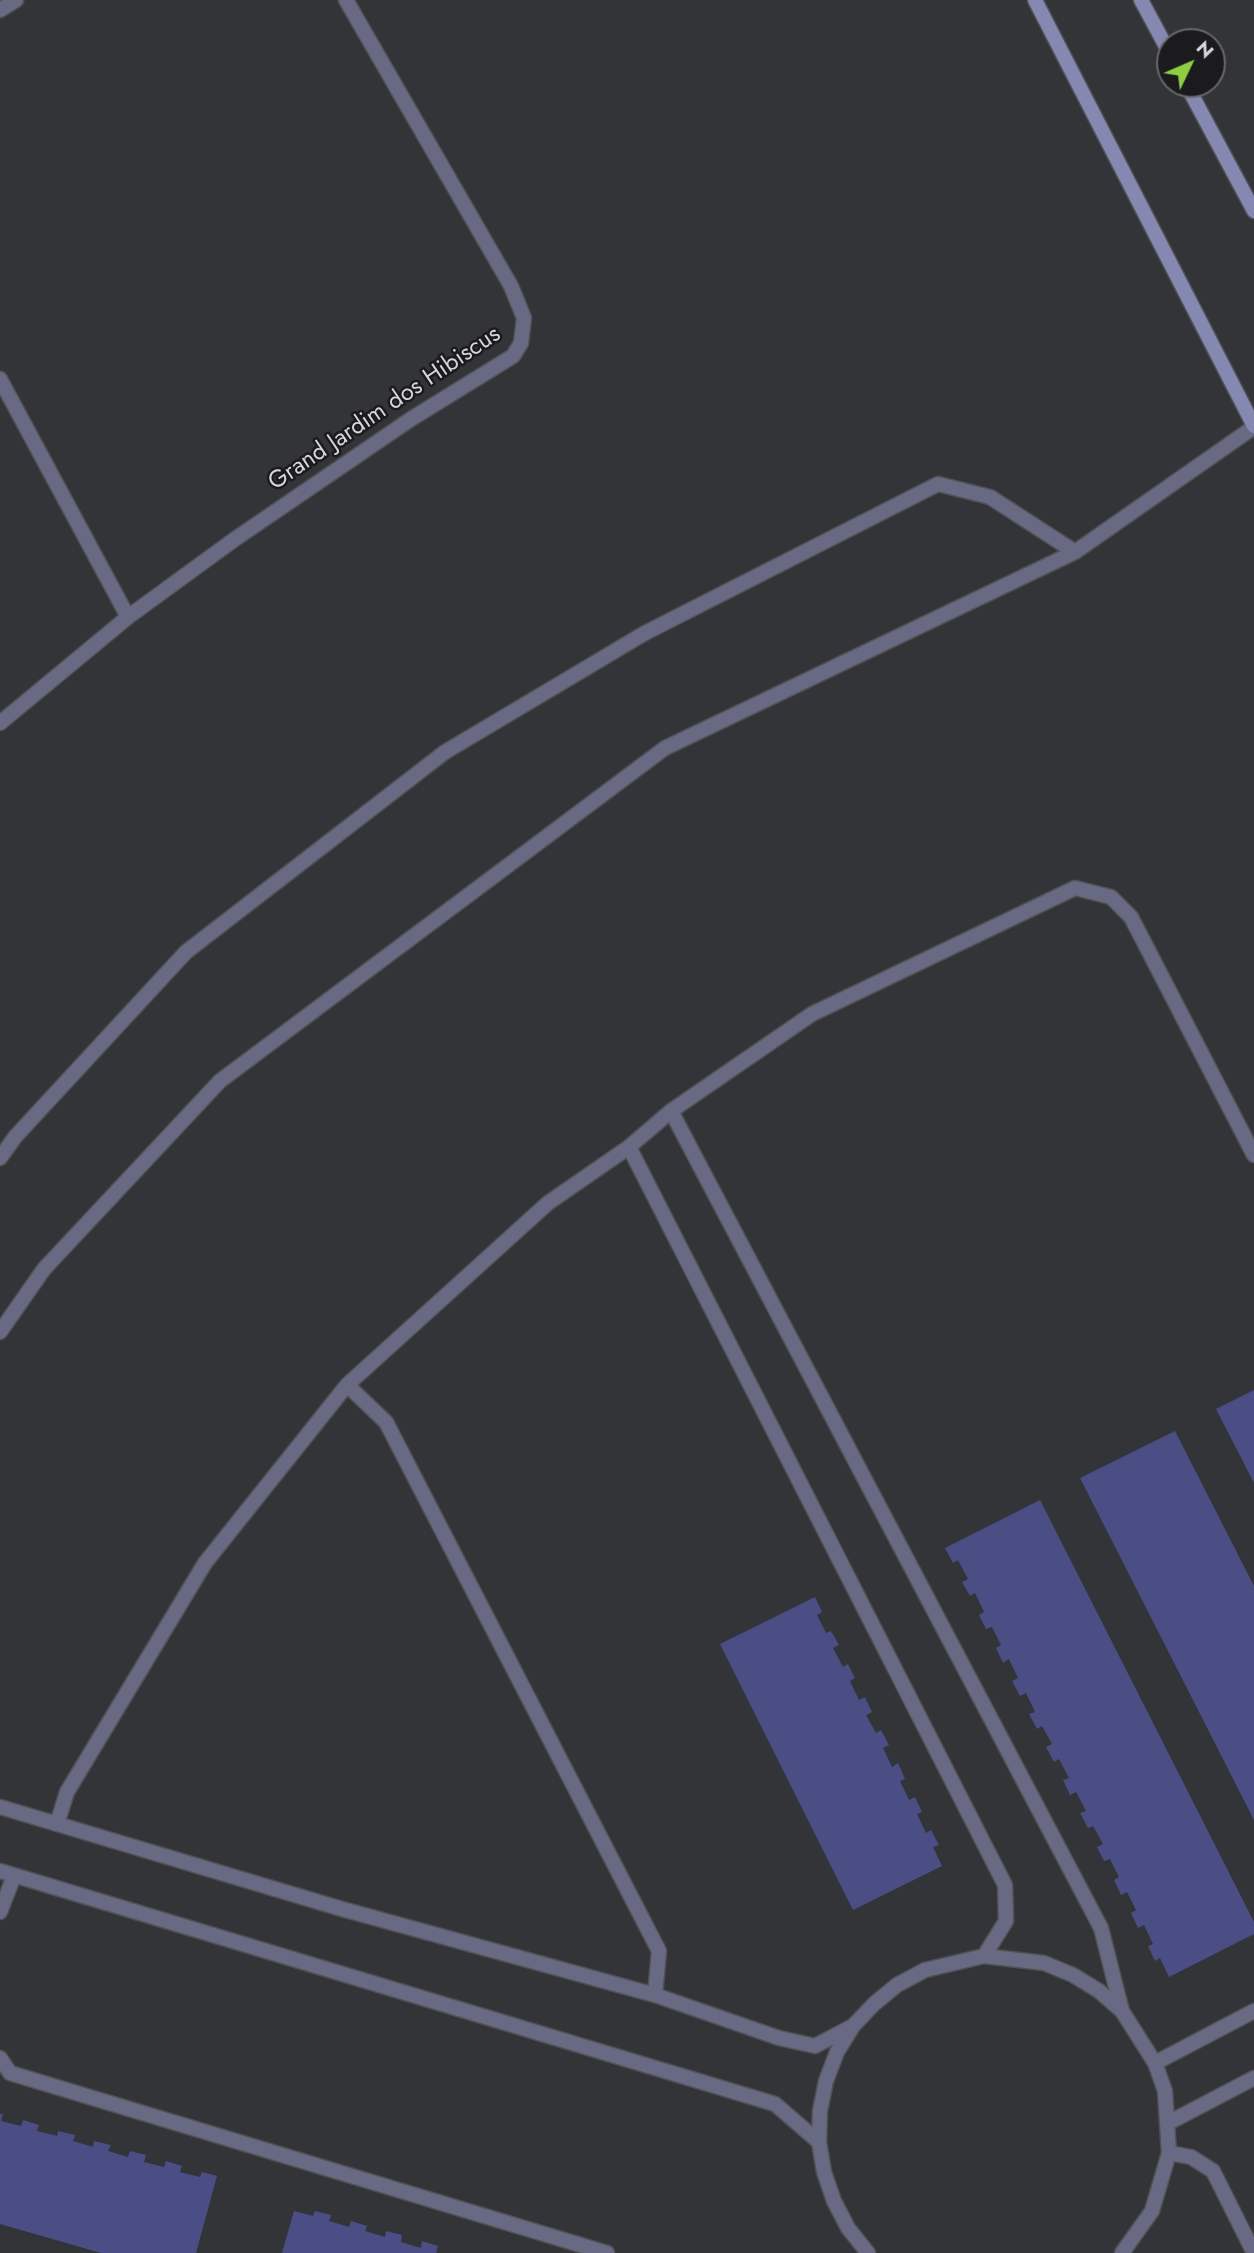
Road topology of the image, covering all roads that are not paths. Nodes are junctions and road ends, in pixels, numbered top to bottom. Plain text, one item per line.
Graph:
1 (16, 0) edge
2 (346, 0) edge
3 (1035, 0) edge
4 (1141, 0) edge
5 (0, 10) edge
6 (1156, 28) edge
7 (1193, 98) edge
8 (1254, 211) edge
9 (0, 379) edge
10 (1254, 426) edge
11 (1075, 552) junction
12 (128, 617) junction
13 (0, 723) edge
14 (671, 1111) junction
15 (629, 1147) junction
16 (1254, 1155) edge
17 (0, 1158) edge
18 (0, 1332) edge
19 (347, 1385) junction
20 (0, 1807) edge
21 (57, 1824) junction
22 (7, 1874) edge
23 (0, 1912) edge
24 (984, 1956) junction
25 (655, 1995) junction
26 (1122, 2011) junction
27 (1254, 2011) edge
28 (853, 2026) junction
29 (0, 2058) edge
30 (1155, 2063) junction
31 (1254, 2078) edge
32 (1170, 2122) junction
33 (819, 2142) junction
34 (1170, 2152) junction
35 (607, 2253) edge
36 (869, 2253) edge
37 (1122, 2253) edge
38 (1254, 2253) edge

1 - 5 street
2 - 12 street, Grand Jardim dos Hibiscus
3 - 10 main road
4 - 6 main road
7 - 8 main road
9 - 12 street
10 - 11 street
11 - 17 street
11 - 18 street
12 - 13 street, Grand Jardim dos Hibiscus
14 - 15 street
14 - 16 street
14 - 26 street
15 - 19 street
15 - 24 street
19 - 21 street
19 - 25 street
20 - 21 street
21 - 25 street
22 - 23 street
22 - 33 street
24 - 26 street
24 - 28 street
25 - 28 street
26 - 30 street
27 - 30 street
28 - 33 street
29 - 35 street
30 - 32 street
31 - 32 street
32 - 34 street
33 - 36 street
34 - 37 street
34 - 38 street

